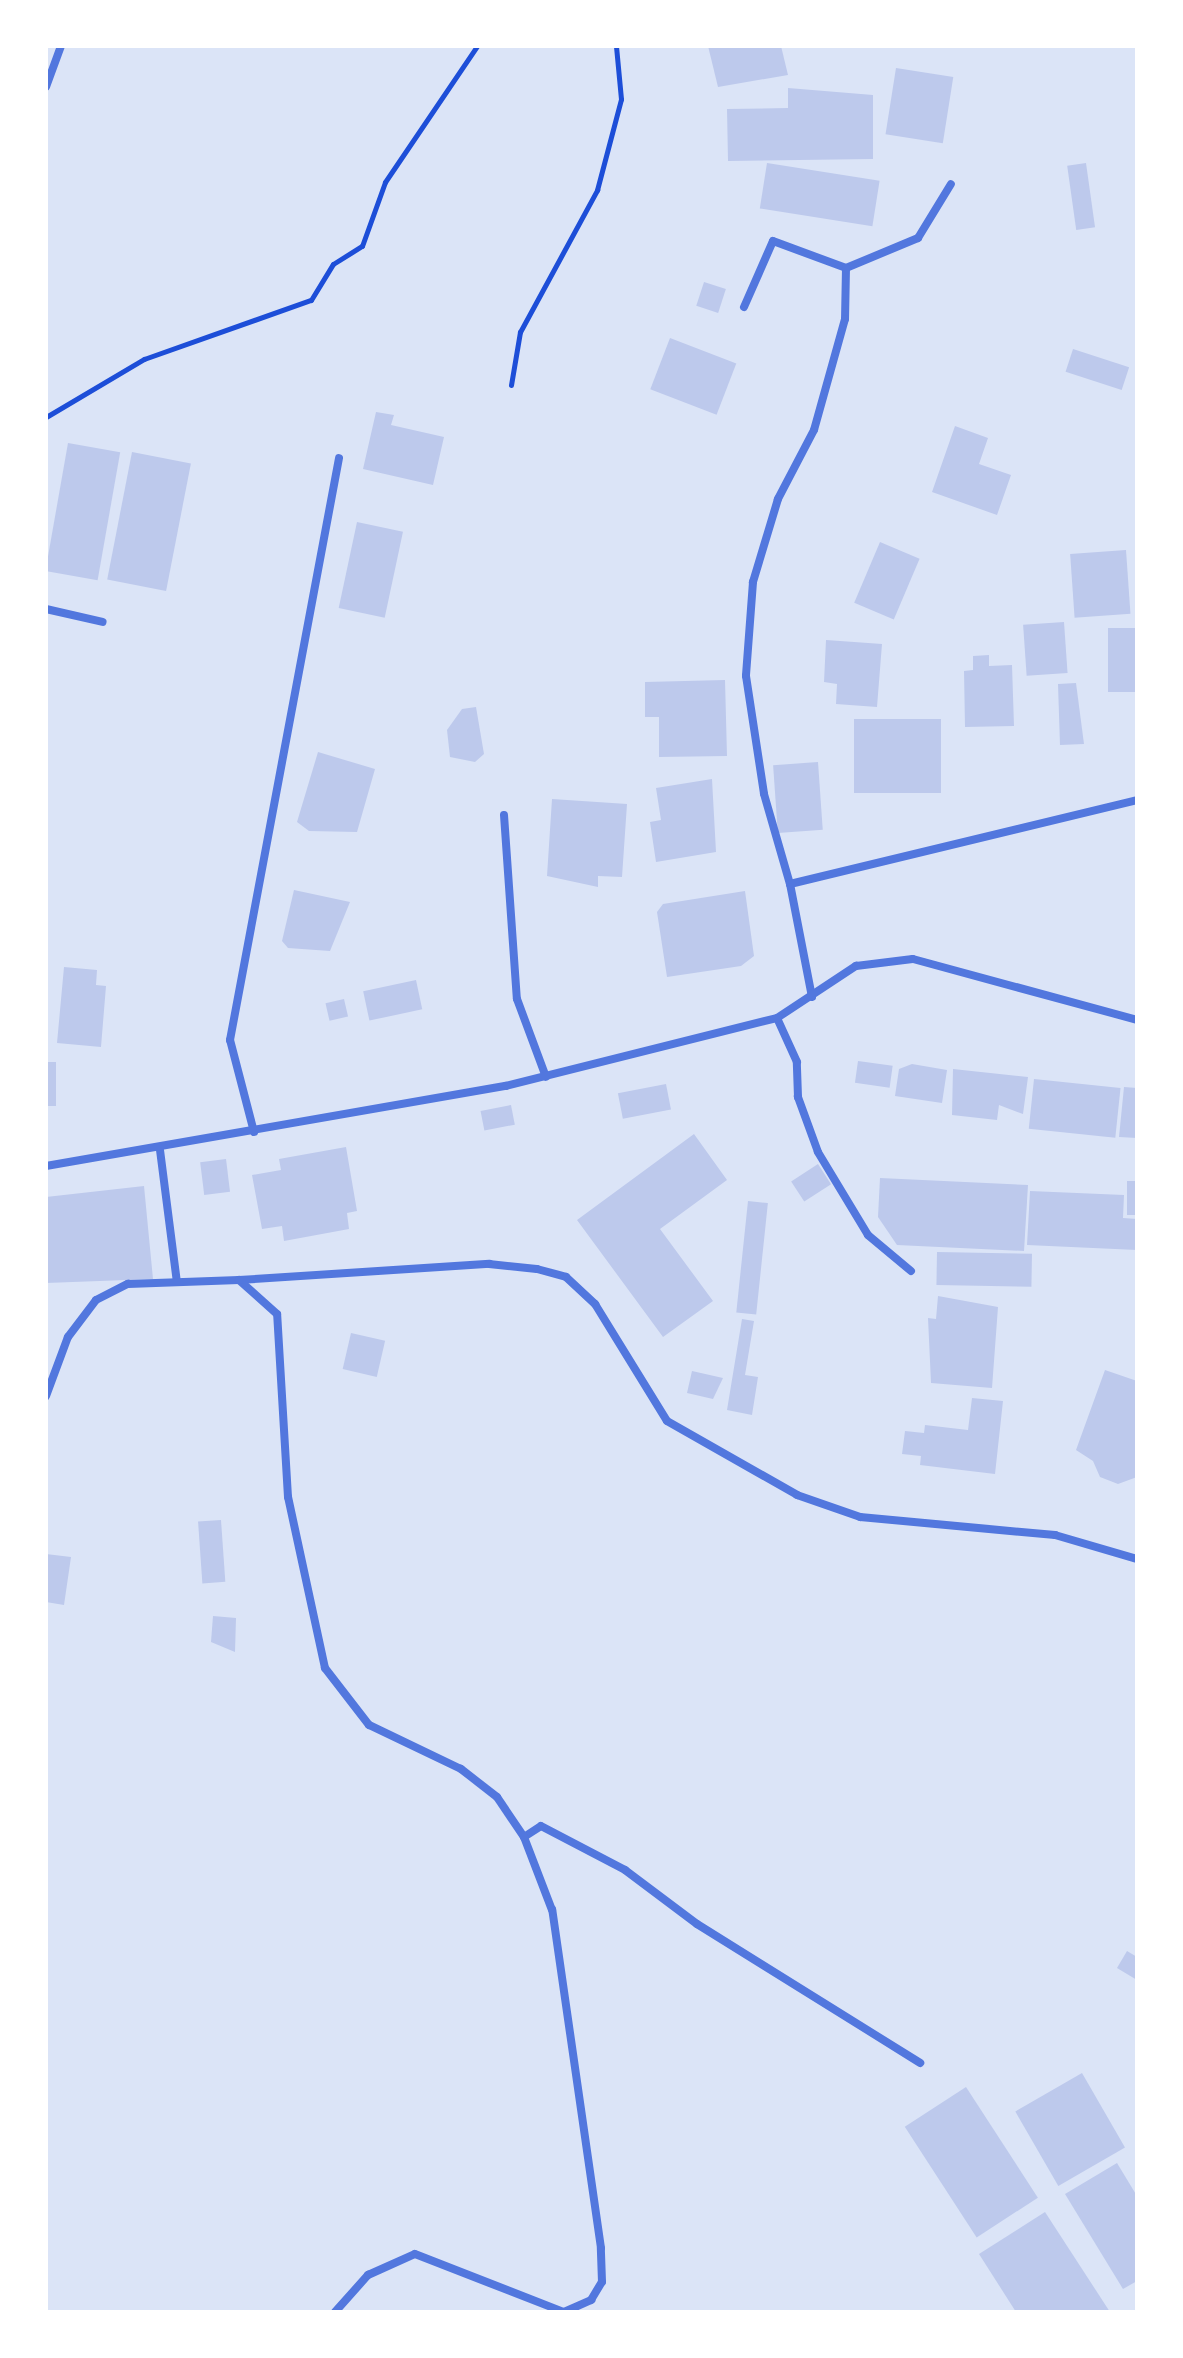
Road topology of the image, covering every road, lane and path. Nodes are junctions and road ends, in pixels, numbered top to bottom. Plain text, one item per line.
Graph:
1 (61, 46) edge
2 (477, 46) edge
3 (616, 46) edge
4 (46, 87) edge
5 (951, 184) dead end
6 (846, 268) junction
7 (744, 307) dead end
8 (511, 385) dead end
9 (46, 417) edge
10 (339, 458) dead end
11 (46, 609) edge
12 (103, 622) dead end
13 (1137, 800) edge
14 (504, 815) dead end
15 (790, 884) junction
16 (812, 997) junction
17 (777, 1018) junction
18 (1137, 1020) edge
19 (546, 1077) junction
20 (254, 1132) junction
21 (160, 1150) junction
22 (46, 1166) edge
23 (911, 1271) dead end
24 (239, 1280) junction
25 (177, 1282) junction
26 (46, 1396) edge
27 (1137, 1559) edge
28 (524, 1837) junction
29 (920, 2063) dead end
30 (335, 2312) edge

1 - 4 street
2 - 9 path
3 - 8 path
5 - 6 street
6 - 7 street
6 - 15 street
10 - 20 street
11 - 12 street
13 - 15 street
14 - 19 street
15 - 16 street
16 - 17 street
16 - 18 street
17 - 19 street
17 - 23 street
19 - 20 street
20 - 21 street
21 - 22 street
21 - 25 street
24 - 25 street
24 - 27 street
24 - 28 street
25 - 26 street
28 - 29 street
28 - 30 street

